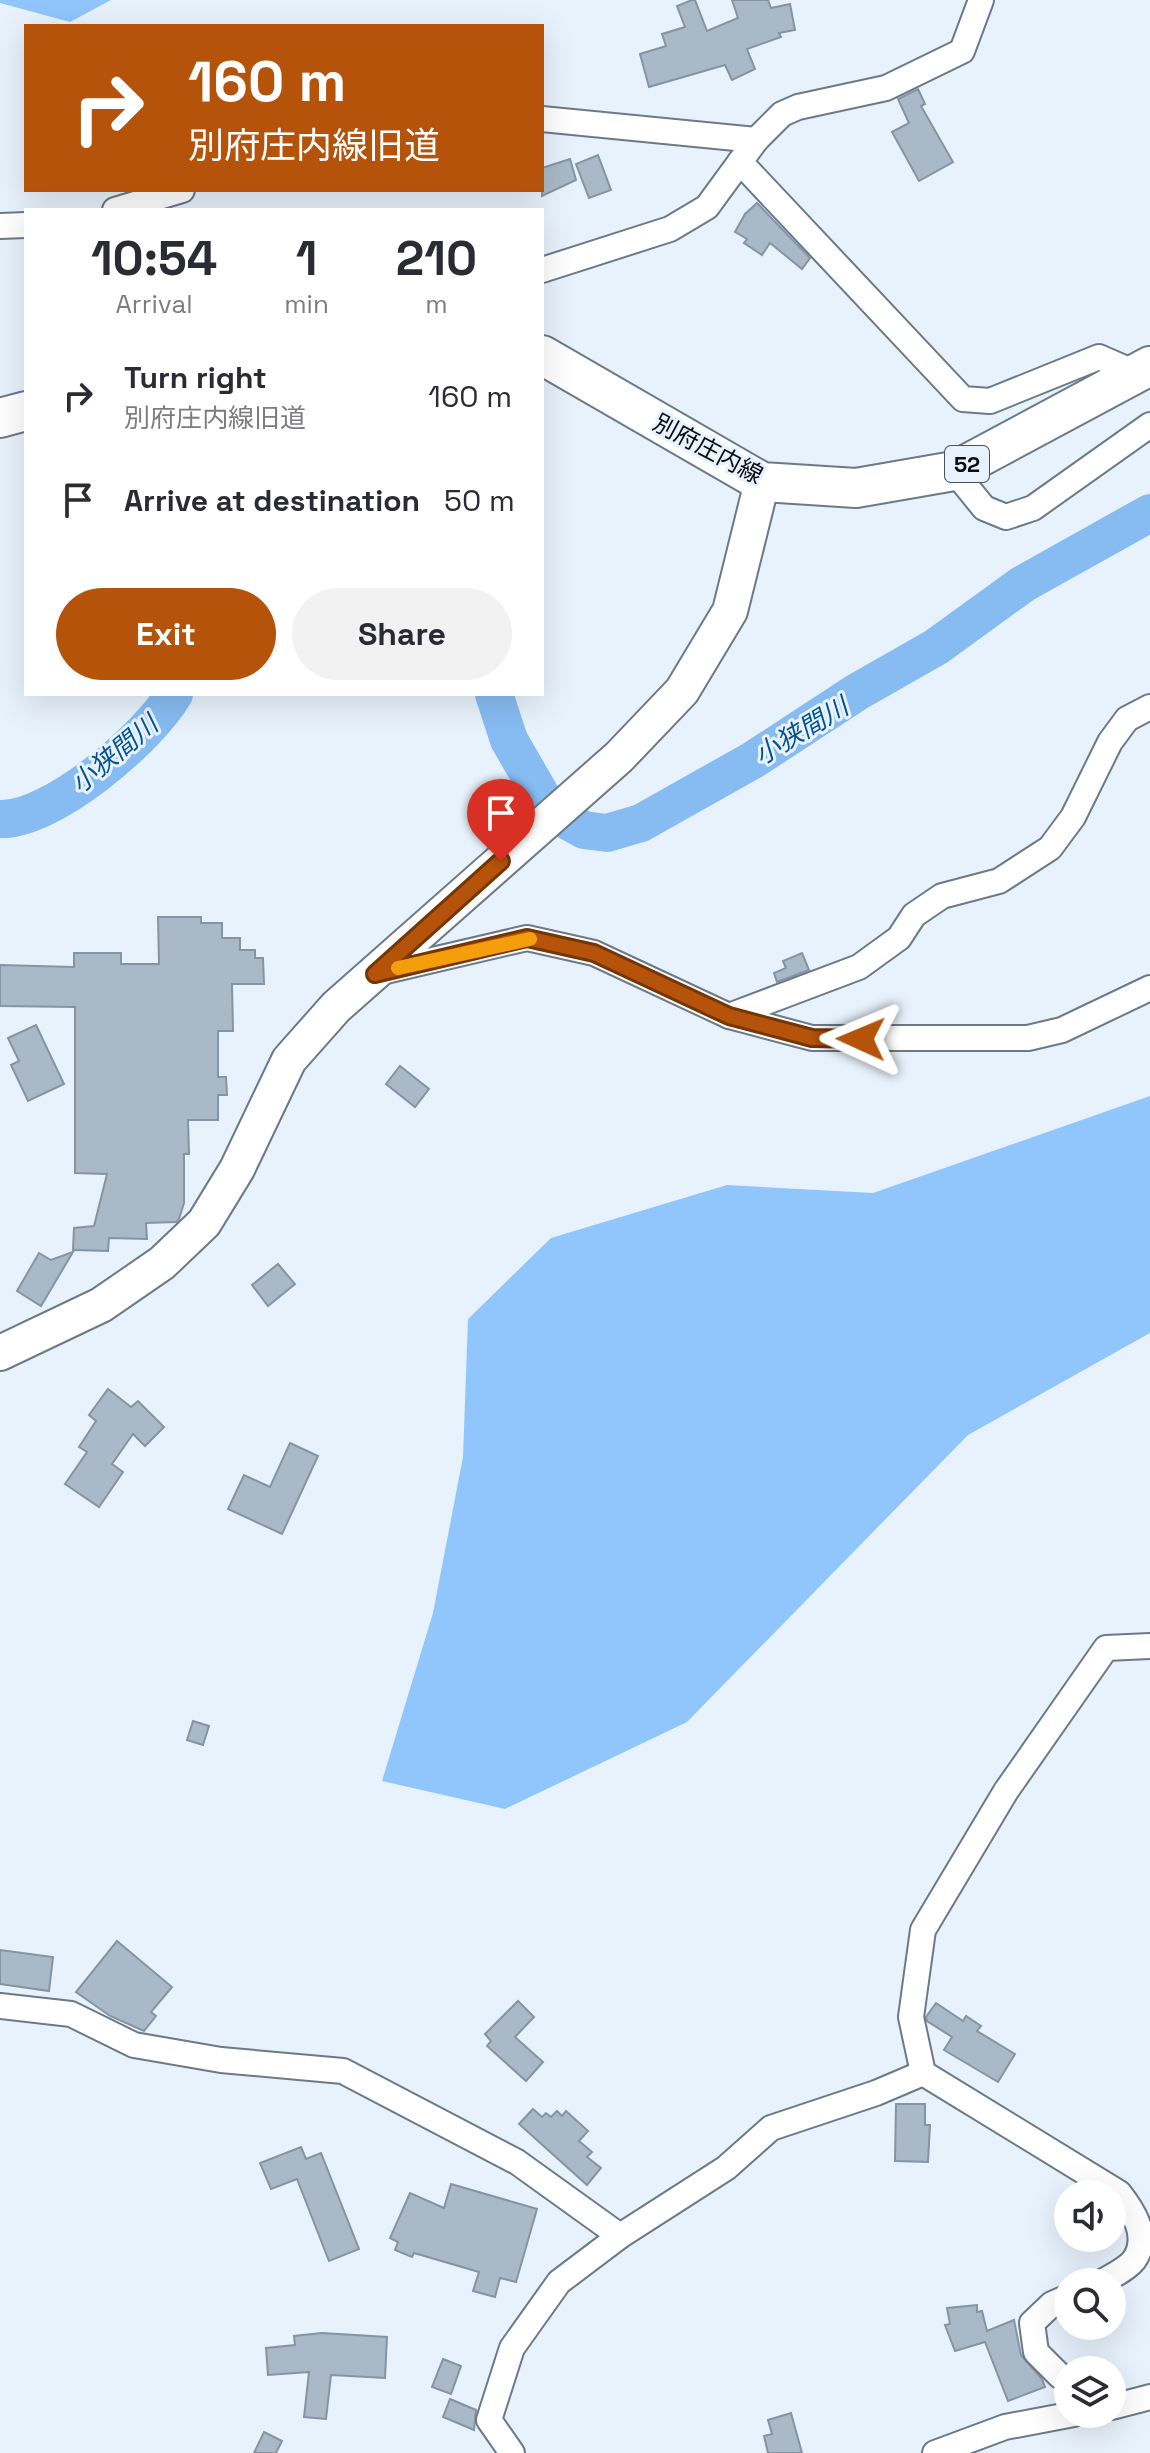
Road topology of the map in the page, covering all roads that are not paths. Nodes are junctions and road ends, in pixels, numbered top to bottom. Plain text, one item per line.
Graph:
1 (981, 0) edge
2 (544, 119) edge
3 (756, 140) junction
4 (740, 162) junction
5 (175, 192) edge
6 (122, 208) edge
7 (24, 225) edge
8 (0, 226) edge
9 (544, 269) edge
10 (544, 356) edge
11 (1144, 370) edge
12 (24, 412) edge
13 (0, 418) edge
14 (1150, 425) edge
15 (954, 471) junction
16 (762, 482) junction
17 (1150, 707) edge
18 (375, 974) junction
19 (1150, 988) edge
20 (729, 1016) junction
21 (0, 1353) edge
22 (1150, 1646) edge
23 (0, 2006) edge
24 (923, 2073) junction
25 (620, 2236) junction
26 (1123, 2268) edge
27 (1054, 2303) edge
28 (1054, 2370) edge
29 (1150, 2397) edge
30 (1126, 2403) edge
31 (1054, 2418) edge
32 (512, 2453) edge
33 (935, 2453) edge

1 - 3 street
2 - 3 street
3 - 4 street
4 - 9 street
4 - 11 street
5 - 6 street
7 - 8 street
10 - 16 main road, 別府庄内線 / 52
11 - 15 main road, 別府庄内線 / 52
12 - 13 main road
14 - 15 street
15 - 16 main road, 別府庄内線 / 52
16 - 18 street
17 - 20 street
18 - 20 street
18 - 21 street
19 - 20 street
22 - 24 street
23 - 25 street
24 - 25 street
24 - 26 street
25 - 32 street
27 - 28 street
29 - 30 street
31 - 33 street

